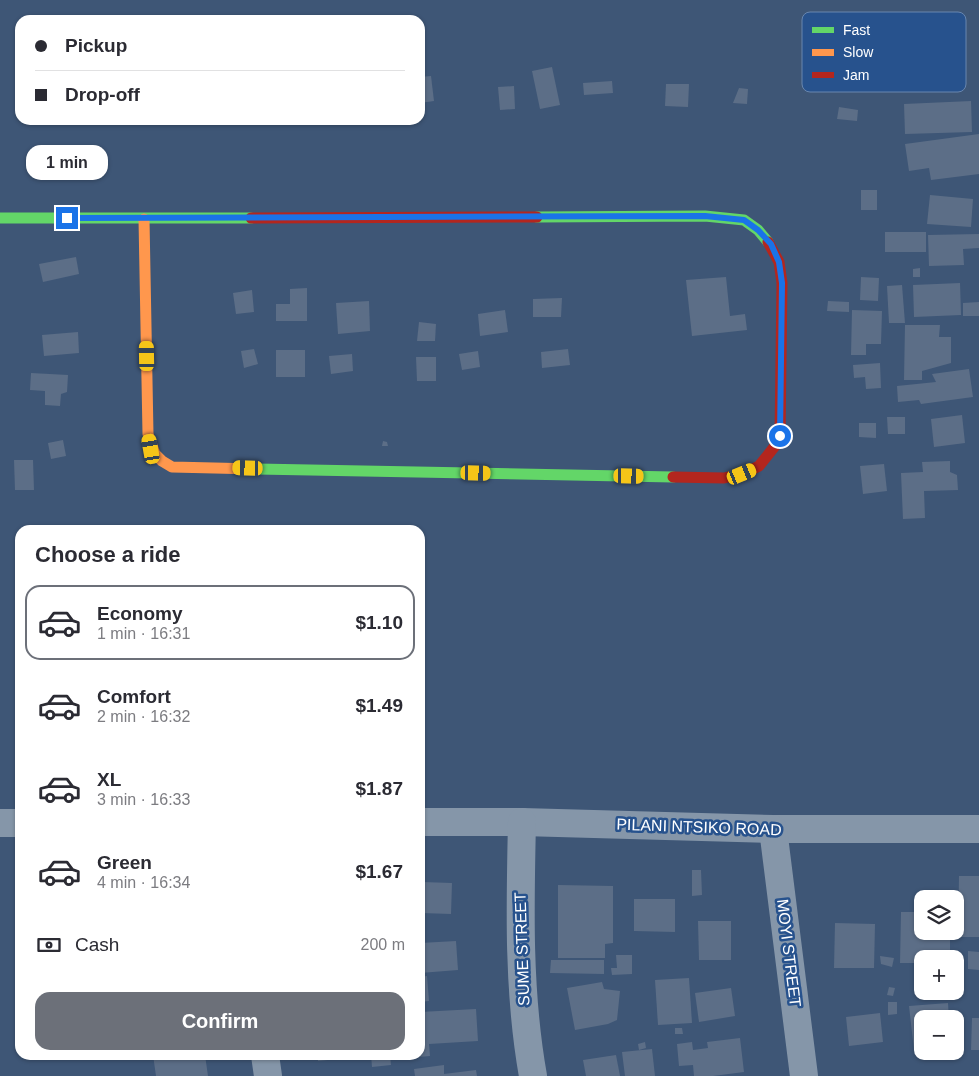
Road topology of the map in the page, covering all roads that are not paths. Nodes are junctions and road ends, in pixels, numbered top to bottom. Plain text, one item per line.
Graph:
1 (0, 218) edge
2 (144, 219) junction
3 (425, 822) edge
4 (522, 822) junction
5 (0, 823) edge
6 (15, 823) edge
7 (773, 829) junction
8 (979, 829) edge
9 (266, 1060) edge
10 (268, 1076) edge
11 (533, 1076) edge
12 (804, 1076) edge

1 - 2 street
2 - 2 street
3 - 4 street, PILANI NTSIKO ROAD
4 - 7 street, PILANI NTSIKO ROAD
4 - 11 street, SUME STREET
5 - 6 street
7 - 8 street, PILANI NTSIKO ROAD
7 - 12 street, MOYI STREET
9 - 10 street

